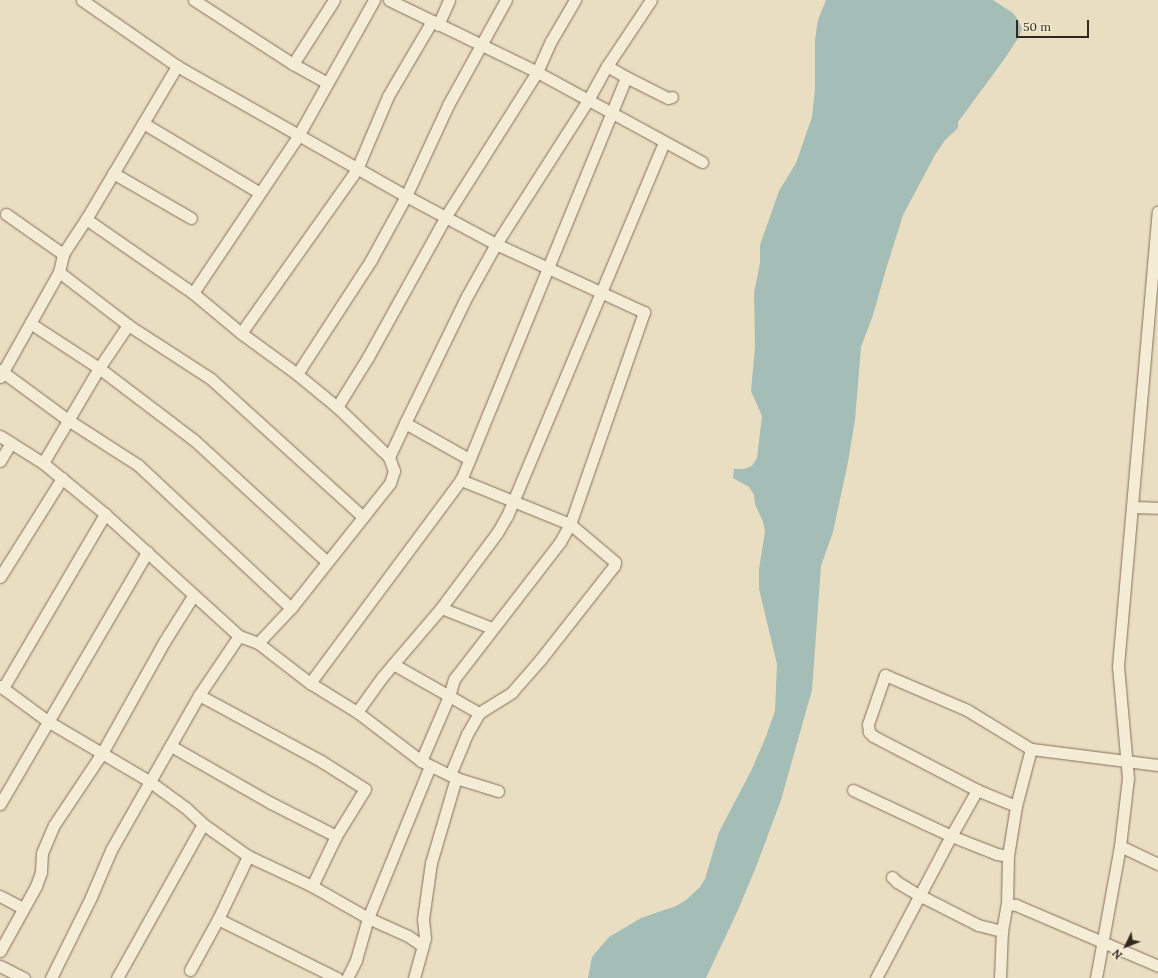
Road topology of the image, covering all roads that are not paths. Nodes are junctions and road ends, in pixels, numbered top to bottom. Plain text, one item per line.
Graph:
1 (82, 0) edge
2 (194, 0) edge
3 (334, 0) edge
4 (374, 0) edge
5 (389, 0) edge
6 (449, 0) edge
7 (506, 0) edge
8 (575, 0) edge
9 (651, 0) edge
10 (435, 23) junction
11 (482, 45) junction
12 (293, 64) junction
13 (177, 66) junction
14 (607, 66) junction
15 (537, 72) junction
16 (626, 77) junction
17 (327, 83) junction
18 (672, 97) dead end
19 (588, 100) junction
20 (612, 113) junction
21 (143, 123) junction
22 (298, 136) junction
23 (664, 142) junction
24 (702, 162) dead end
25 (357, 169) junction
26 (113, 172) junction
27 (260, 193) junction
28 (406, 196) junction
29 (1158, 212) edge
30 (2, 216) edge
31 (446, 216) junction
32 (191, 218) dead end
33 (86, 219) junction
34 (496, 244) junction
35 (1156, 244) edge
36 (63, 254) junction
37 (547, 268) junction
38 (59, 272) junction
39 (600, 292) junction
40 (193, 293) junction
41 (30, 323) junction
42 (128, 324) junction
43 (241, 333) junction
44 (99, 368) junction
45 (1, 373) edge
46 (297, 374) junction
47 (337, 407) junction
48 (68, 420) junction
49 (405, 423) junction
50 (0, 436) edge
51 (11, 443) junction
52 (389, 457) junction
53 (469, 459) junction
54 (0, 461) edge
55 (43, 463) junction
56 (62, 478) junction
57 (461, 480) junction
58 (514, 502) junction
59 (1132, 507) junction
60 (1158, 508) edge
61 (105, 514) junction
62 (363, 517) junction
63 (570, 524) junction
64 (147, 552) junction
65 (327, 562) junction
66 (0, 577) edge
67 (193, 596) junction
68 (291, 608) junction
69 (442, 608) junction
70 (492, 628) junction
71 (239, 636) junction
72 (258, 643) junction
73 (393, 664) junction
74 (310, 683) junction
75 (2, 687) edge
76 (198, 695) junction
77 (450, 696) junction
78 (357, 712) junction
79 (479, 713) junction
80 (49, 722) junction
81 (171, 746) junction
82 (1031, 749) junction
83 (102, 753) junction
84 (1125, 761) junction
85 (426, 764) junction
86 (1158, 765) edge
87 (453, 776) junction
88 (149, 781) junction
89 (853, 790) dead end
90 (977, 790) junction
91 (498, 792) dead end
92 (0, 804) edge
93 (1016, 806) junction
94 (203, 824) junction
95 (336, 836) junction
96 (951, 836) junction
97 (1120, 846) junction
98 (248, 856) junction
99 (1008, 856) junction
100 (1158, 864) edge
101 (892, 877) dead end
102 (312, 886) junction
103 (919, 895) junction
104 (0, 896) edge
105 (1007, 904) junction
106 (23, 908) junction
107 (368, 918) junction
108 (218, 920) junction
109 (1002, 931) junction
110 (1103, 942) junction
111 (423, 946) junction
112 (0, 951) edge
113 (0, 966) edge
114 (1158, 966) edge
115 (190, 970) dead end
116 (24, 978) edge
117 (51, 978) edge
118 (117, 978) edge
119 (337, 978) edge
120 (347, 978) edge
121 (414, 978) edge
122 (876, 978) edge
123 (1000, 978) edge
124 (1096, 978) edge

1 - 13 street
2 - 12 street
3 - 12 street
4 - 17 street
5 - 10 street
6 - 10 street
7 - 11 street
8 - 15 street
9 - 14 street
10 - 11 street
10 - 25 street
11 - 15 street
11 - 28 street
12 - 17 street
13 - 21 street
13 - 22 street
14 - 16 street
14 - 19 street
15 - 19 street
15 - 31 street
16 - 18 street
16 - 20 street
17 - 22 street
19 - 20 street
19 - 34 street
20 - 23 street
20 - 37 street
21 - 26 street
21 - 27 street
22 - 25 street
22 - 27 street
23 - 24 street
23 - 39 street
25 - 28 street
25 - 43 street
26 - 32 street
26 - 33 street
27 - 40 street
28 - 31 street
28 - 46 street
29 - 35 street
30 - 36 street
31 - 34 street
31 - 47 street
33 - 36 street
33 - 40 street
34 - 37 street
34 - 49 street
35 - 59 street
36 - 38 street
37 - 39 street
37 - 53 street
38 - 41 street
38 - 42 street
39 - 58 street
39 - 63 street
40 - 43 street
41 - 44 street
41 - 45 street
42 - 44 street
42 - 62 street
43 - 46 street
44 - 48 street
44 - 65 street
45 - 48 street
46 - 47 street
47 - 52 street
48 - 55 street
48 - 68 street
49 - 52 street
49 - 53 street
50 - 51 street
51 - 54 street
51 - 55 street
52 - 62 street
53 - 57 street
55 - 56 street
56 - 61 street
56 - 66 street
57 - 58 street
57 - 74 street
58 - 63 street
58 - 69 street
59 - 60 street
59 - 84 street
61 - 64 street
61 - 75 street
62 - 65 street
63 - 70 street
63 - 79 street
64 - 67 street
64 - 80 street
65 - 68 street
67 - 71 street
67 - 83 street
68 - 72 street
69 - 70 street
69 - 73 street
70 - 77 street
71 - 72 street
71 - 76 street
72 - 74 street
73 - 77 street
73 - 78 street
74 - 78 street
75 - 80 street
76 - 81 street
76 - 95 street
77 - 79 street
77 - 85 street
78 - 85 street
79 - 87 street
80 - 83 street
80 - 92 street
81 - 88 street
81 - 95 street
82 - 84 street
82 - 90 street
82 - 93 street
83 - 88 street
83 - 106 street
84 - 86 street
84 - 97 street
85 - 87 street
85 - 107 street
87 - 91 street
87 - 111 street
88 - 94 street
88 - 117 street
89 - 96 street
90 - 93 street
90 - 96 street
93 - 99 street
94 - 98 street
94 - 118 street
95 - 102 street
96 - 99 street
96 - 103 street
97 - 100 street
97 - 110 street
98 - 102 street
98 - 108 street
99 - 105 street
101 - 103 street
102 - 107 street
103 - 109 street
103 - 122 street
104 - 106 street
105 - 109 street
105 - 110 street
106 - 112 street
107 - 111 street
107 - 120 street
108 - 115 street
108 - 119 street
109 - 123 street
110 - 114 street
110 - 124 street
111 - 121 street
113 - 116 street

